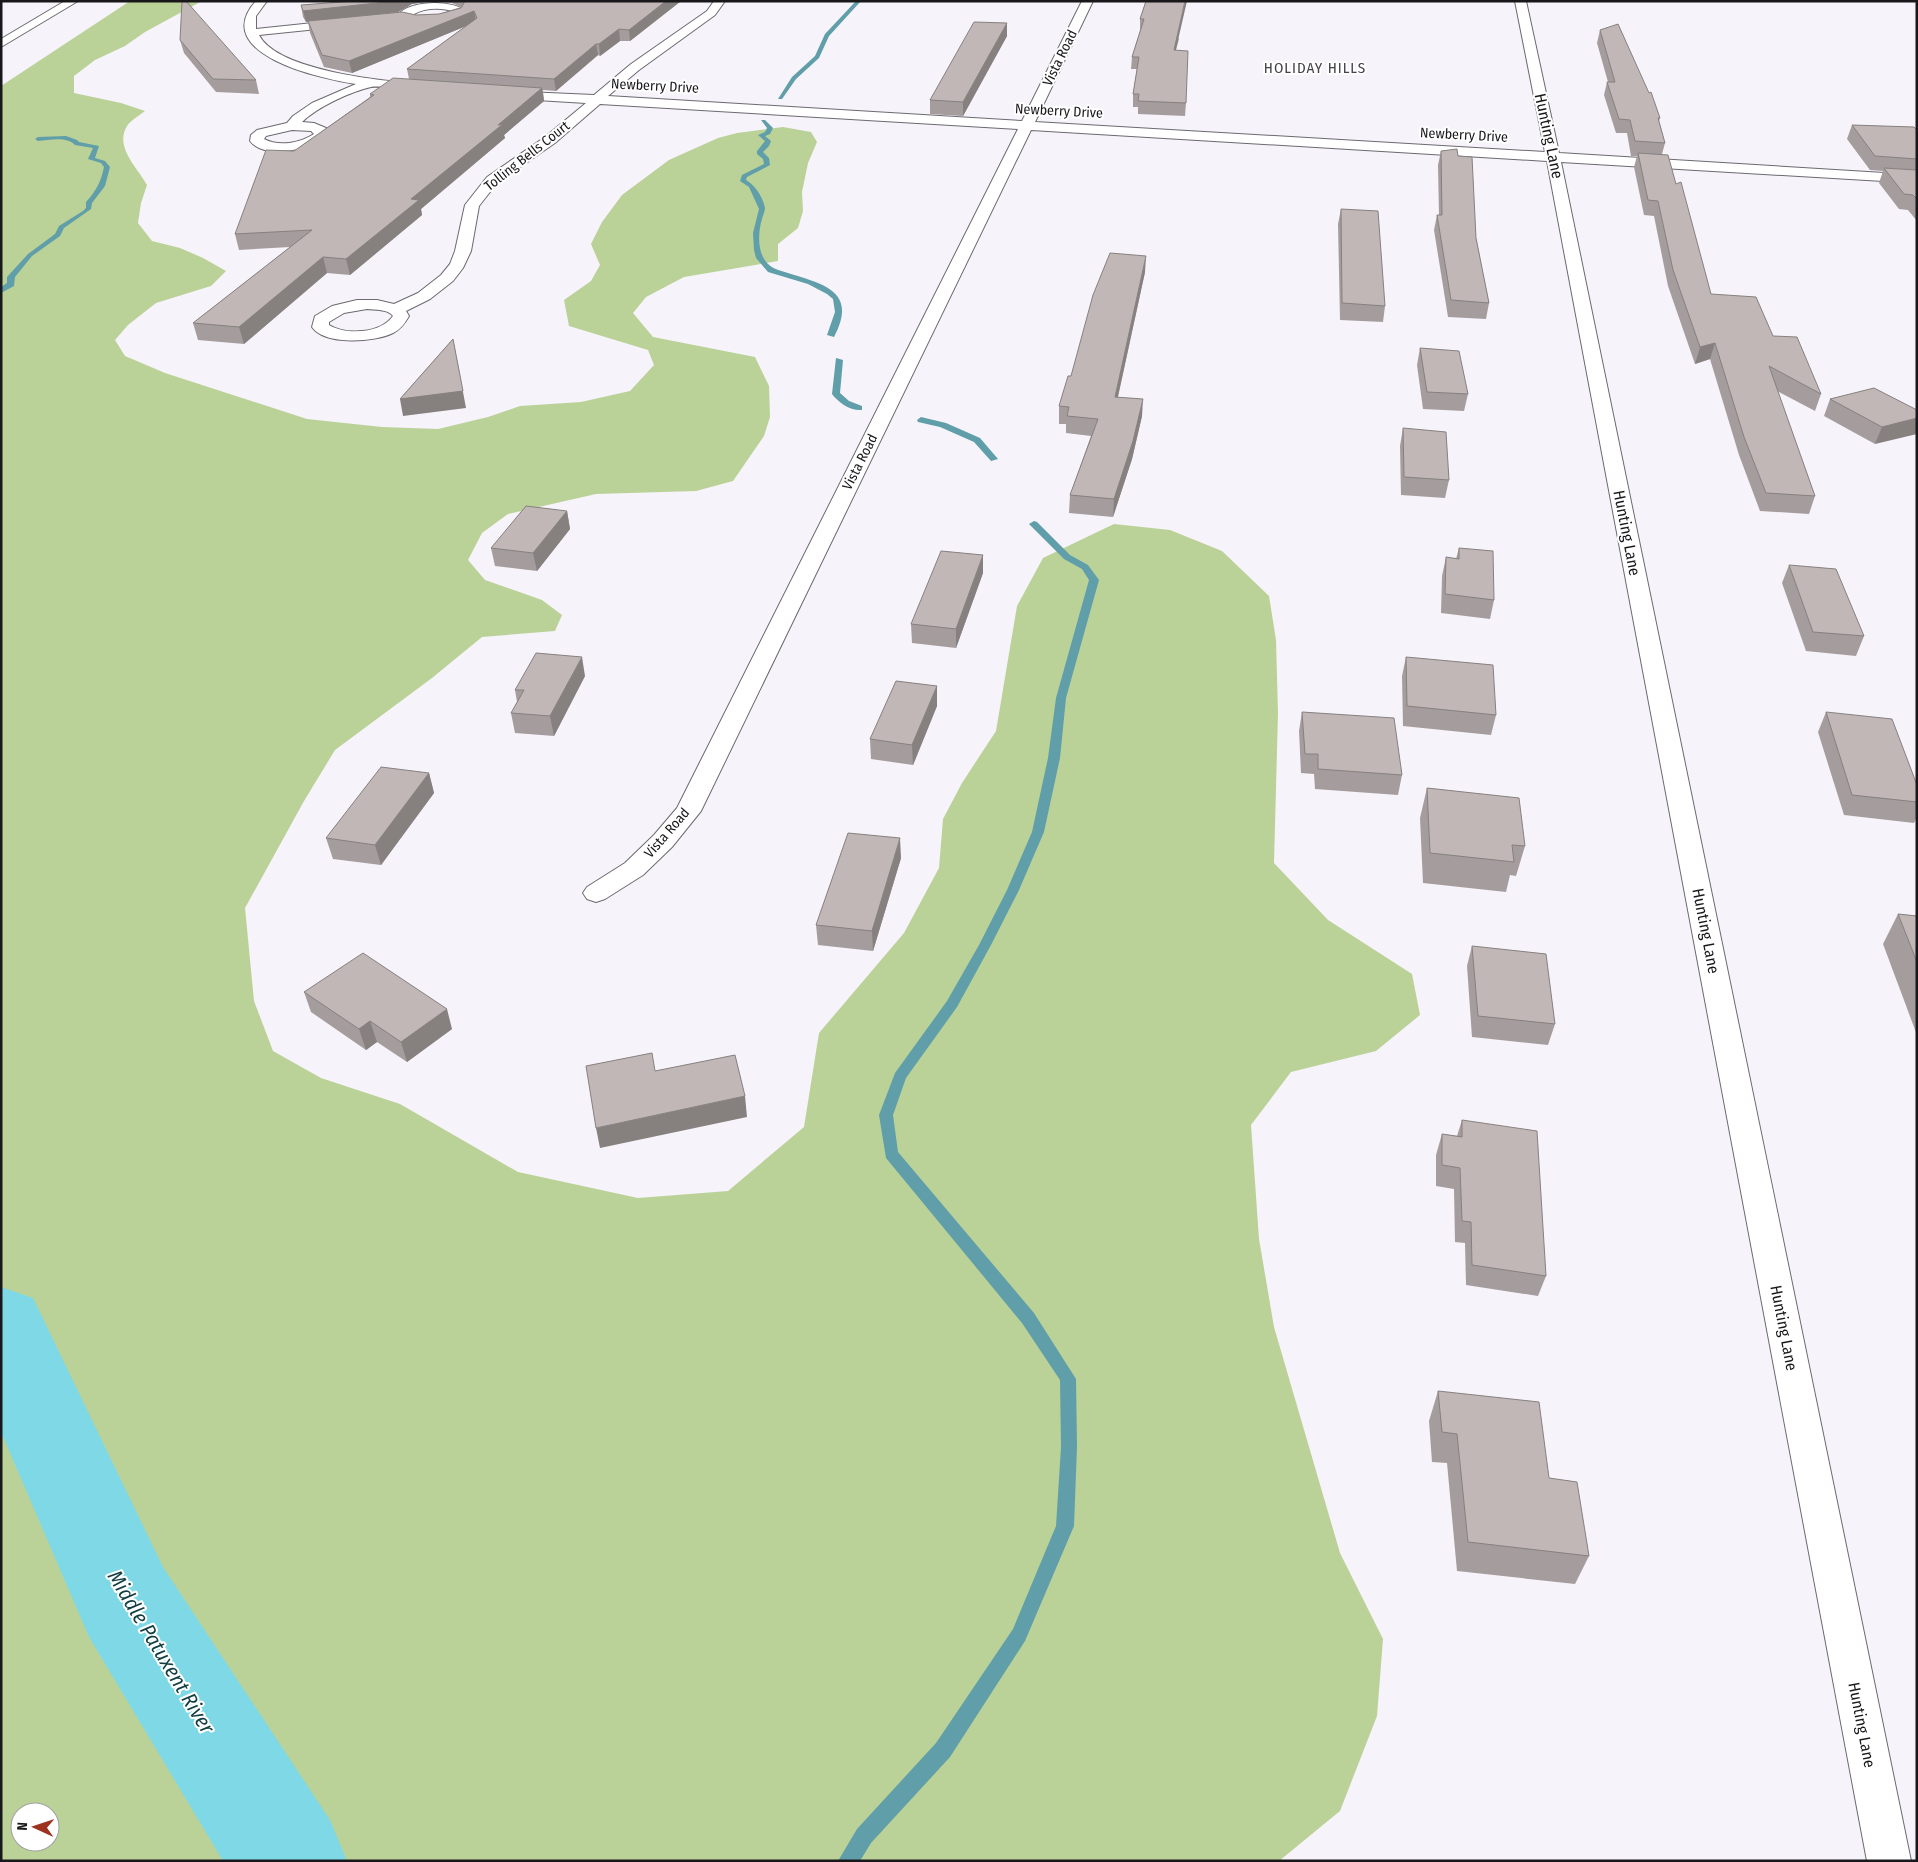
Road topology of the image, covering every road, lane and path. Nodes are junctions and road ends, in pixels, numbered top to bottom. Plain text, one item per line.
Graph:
1 (73, 1) edge
2 (262, 1) edge
3 (720, 1) edge
4 (1088, 1) edge
5 (1520, 1) edge
6 (413, 20) edge
7 (250, 32) junction
8 (1, 44) edge
9 (370, 83) junction
10 (434, 89) edge
11 (492, 93) edge
12 (600, 99) junction
13 (1027, 125) junction
14 (292, 126) dead end
15 (1553, 157) junction
16 (1917, 179) edge
17 (396, 309) dead end
18 (596, 893) dead end
19 (1889, 1861) edge

1 - 8 main road
2 - 7 main road
3 - 12 main road, Tolling Bells Court
4 - 13 main road, Vista Road
5 - 15 main road, Hunting Lane
6 - 7 main road
7 - 9 main road
9 - 10 main road
9 - 14 main road
11 - 12 main road, Newberry Drive
12 - 13 main road, Newberry Drive
12 - 17 main road, Tolling Bells Court
13 - 15 main road, Newberry Drive
13 - 18 main road, Vista Road
15 - 16 main road, Newberry Drive
15 - 19 main road, Hunting Lane

